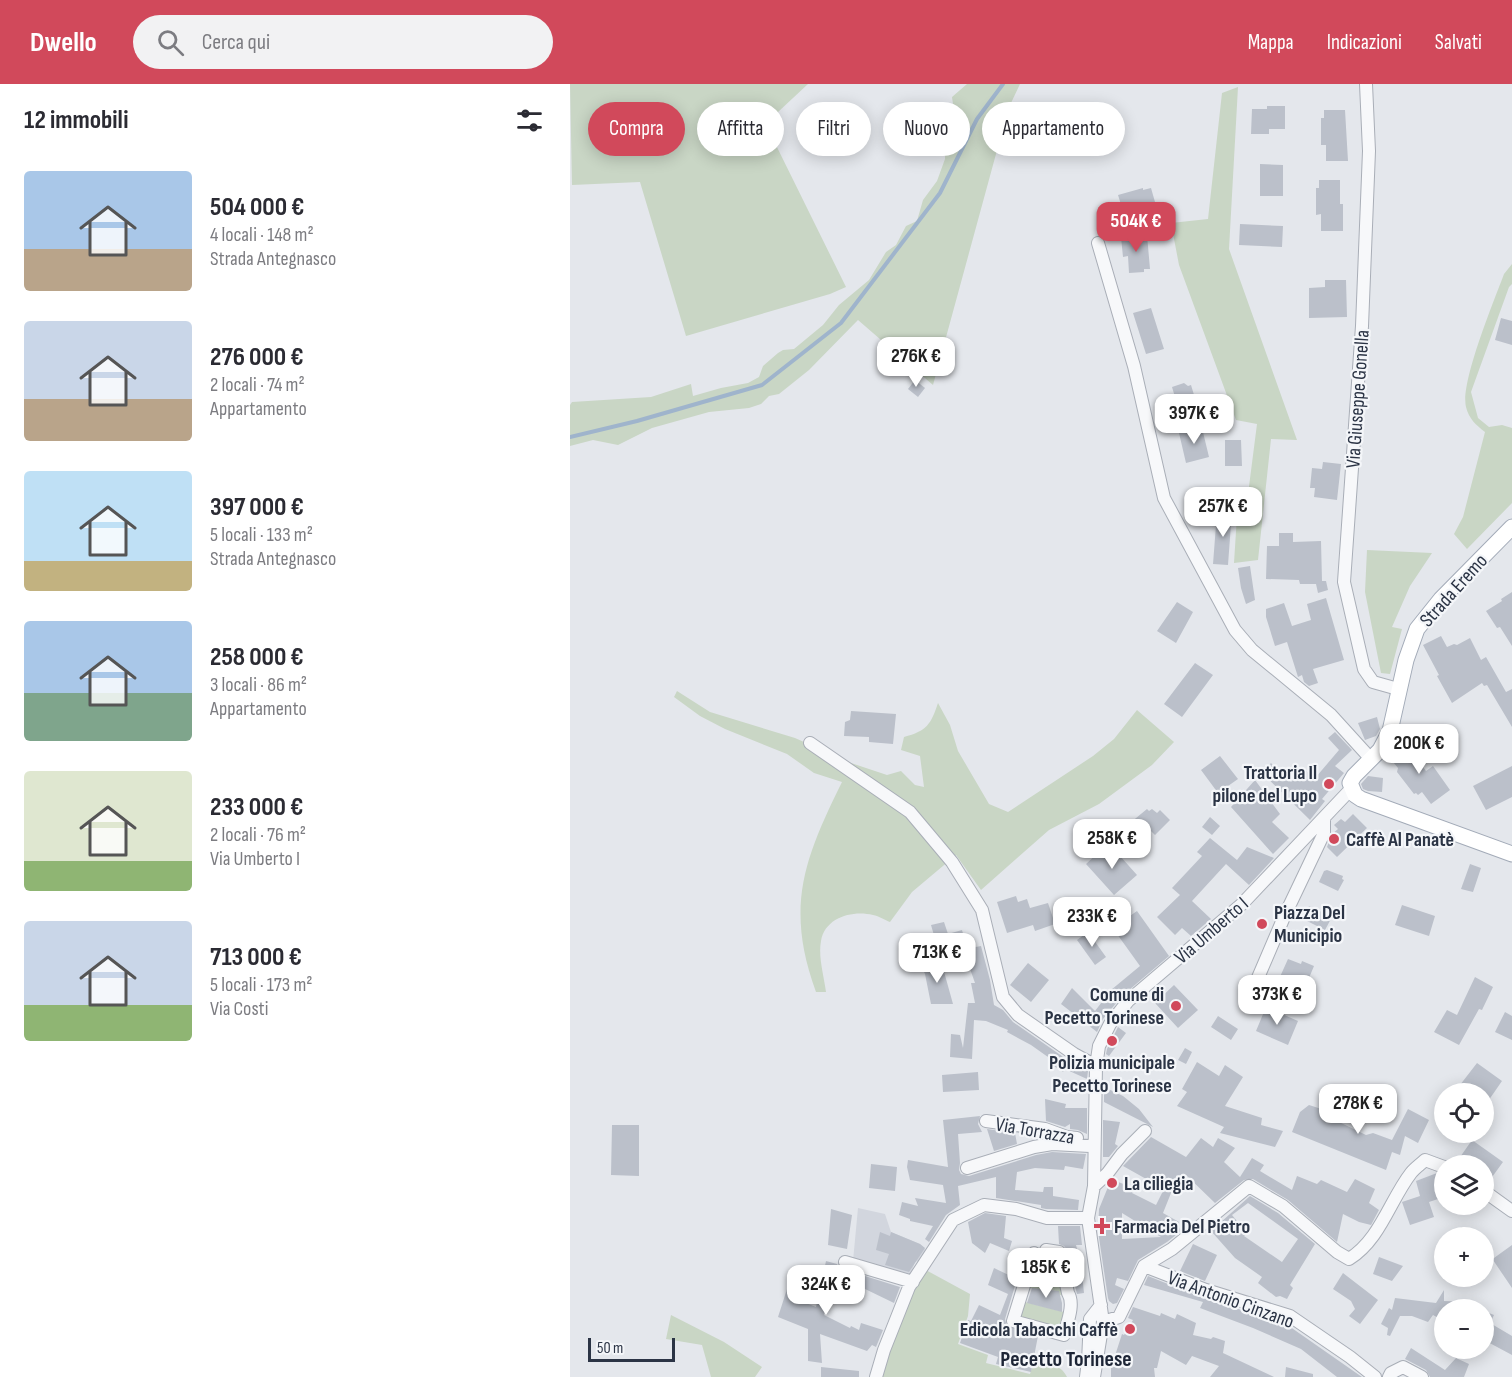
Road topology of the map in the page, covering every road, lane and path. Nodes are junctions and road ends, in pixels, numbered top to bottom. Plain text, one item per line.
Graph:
1 (1366, 84) edge
2 (1098, 243) dead end
3 (1512, 527) edge
4 (1398, 689) junction
5 (810, 743) dead end
6 (1371, 759) junction
7 (1351, 789) junction
8 (1324, 818) junction
9 (1512, 854) edge
10 (1254, 987) dead end
11 (1096, 1066) junction
12 (986, 1121) dead end
13 (1145, 1131) dead end
14 (1094, 1143) junction
15 (1434, 1163) edge
16 (967, 1168) dead end
17 (1094, 1186) junction
18 (1494, 1198) edge
19 (1512, 1211) edge
20 (1088, 1218) junction
21 (1040, 1252) joint
22 (845, 1262) dead end
23 (1144, 1266) junction
24 (913, 1282) junction
25 (1101, 1305) junction
26 (1103, 1322) junction
27 (876, 1377) edge
28 (1086, 1377) edge
29 (1094, 1377) edge
30 (1375, 1377) edge
31 (1389, 1377) edge
32 (1422, 1377) edge

1 - 4 street, Via Giuseppe Gonella
2 - 6 street
3 - 4 main road, Strada Eremo
4 - 6 main road, Strada Eremo
5 - 11 street
6 - 7 main road, Strada Eremo
7 - 8 street, Via Umberto I
7 - 9 main road
8 - 10 street, Via Umberto I
8 - 11 street, Via Umberto I
11 - 14 street, Via Umberto I
12 - 14 street, Via Torrazza
13 - 17 street
14 - 16 street, Via Torrazza
14 - 17 street, Via Umberto I
15 - 23 street
17 - 20 street, Via Umberto I
18 - 19 street
20 - 24 street
20 - 25 street, Via Umberto I
21 - 21 street
22 - 24 street
23 - 26 street
23 - 30 street, Via Antonio Cinzano
24 - 27 street
25 - 26 street, Via Umberto I
25 - 28 street
26 - 29 street, Via Umberto I
31 - 32 street

